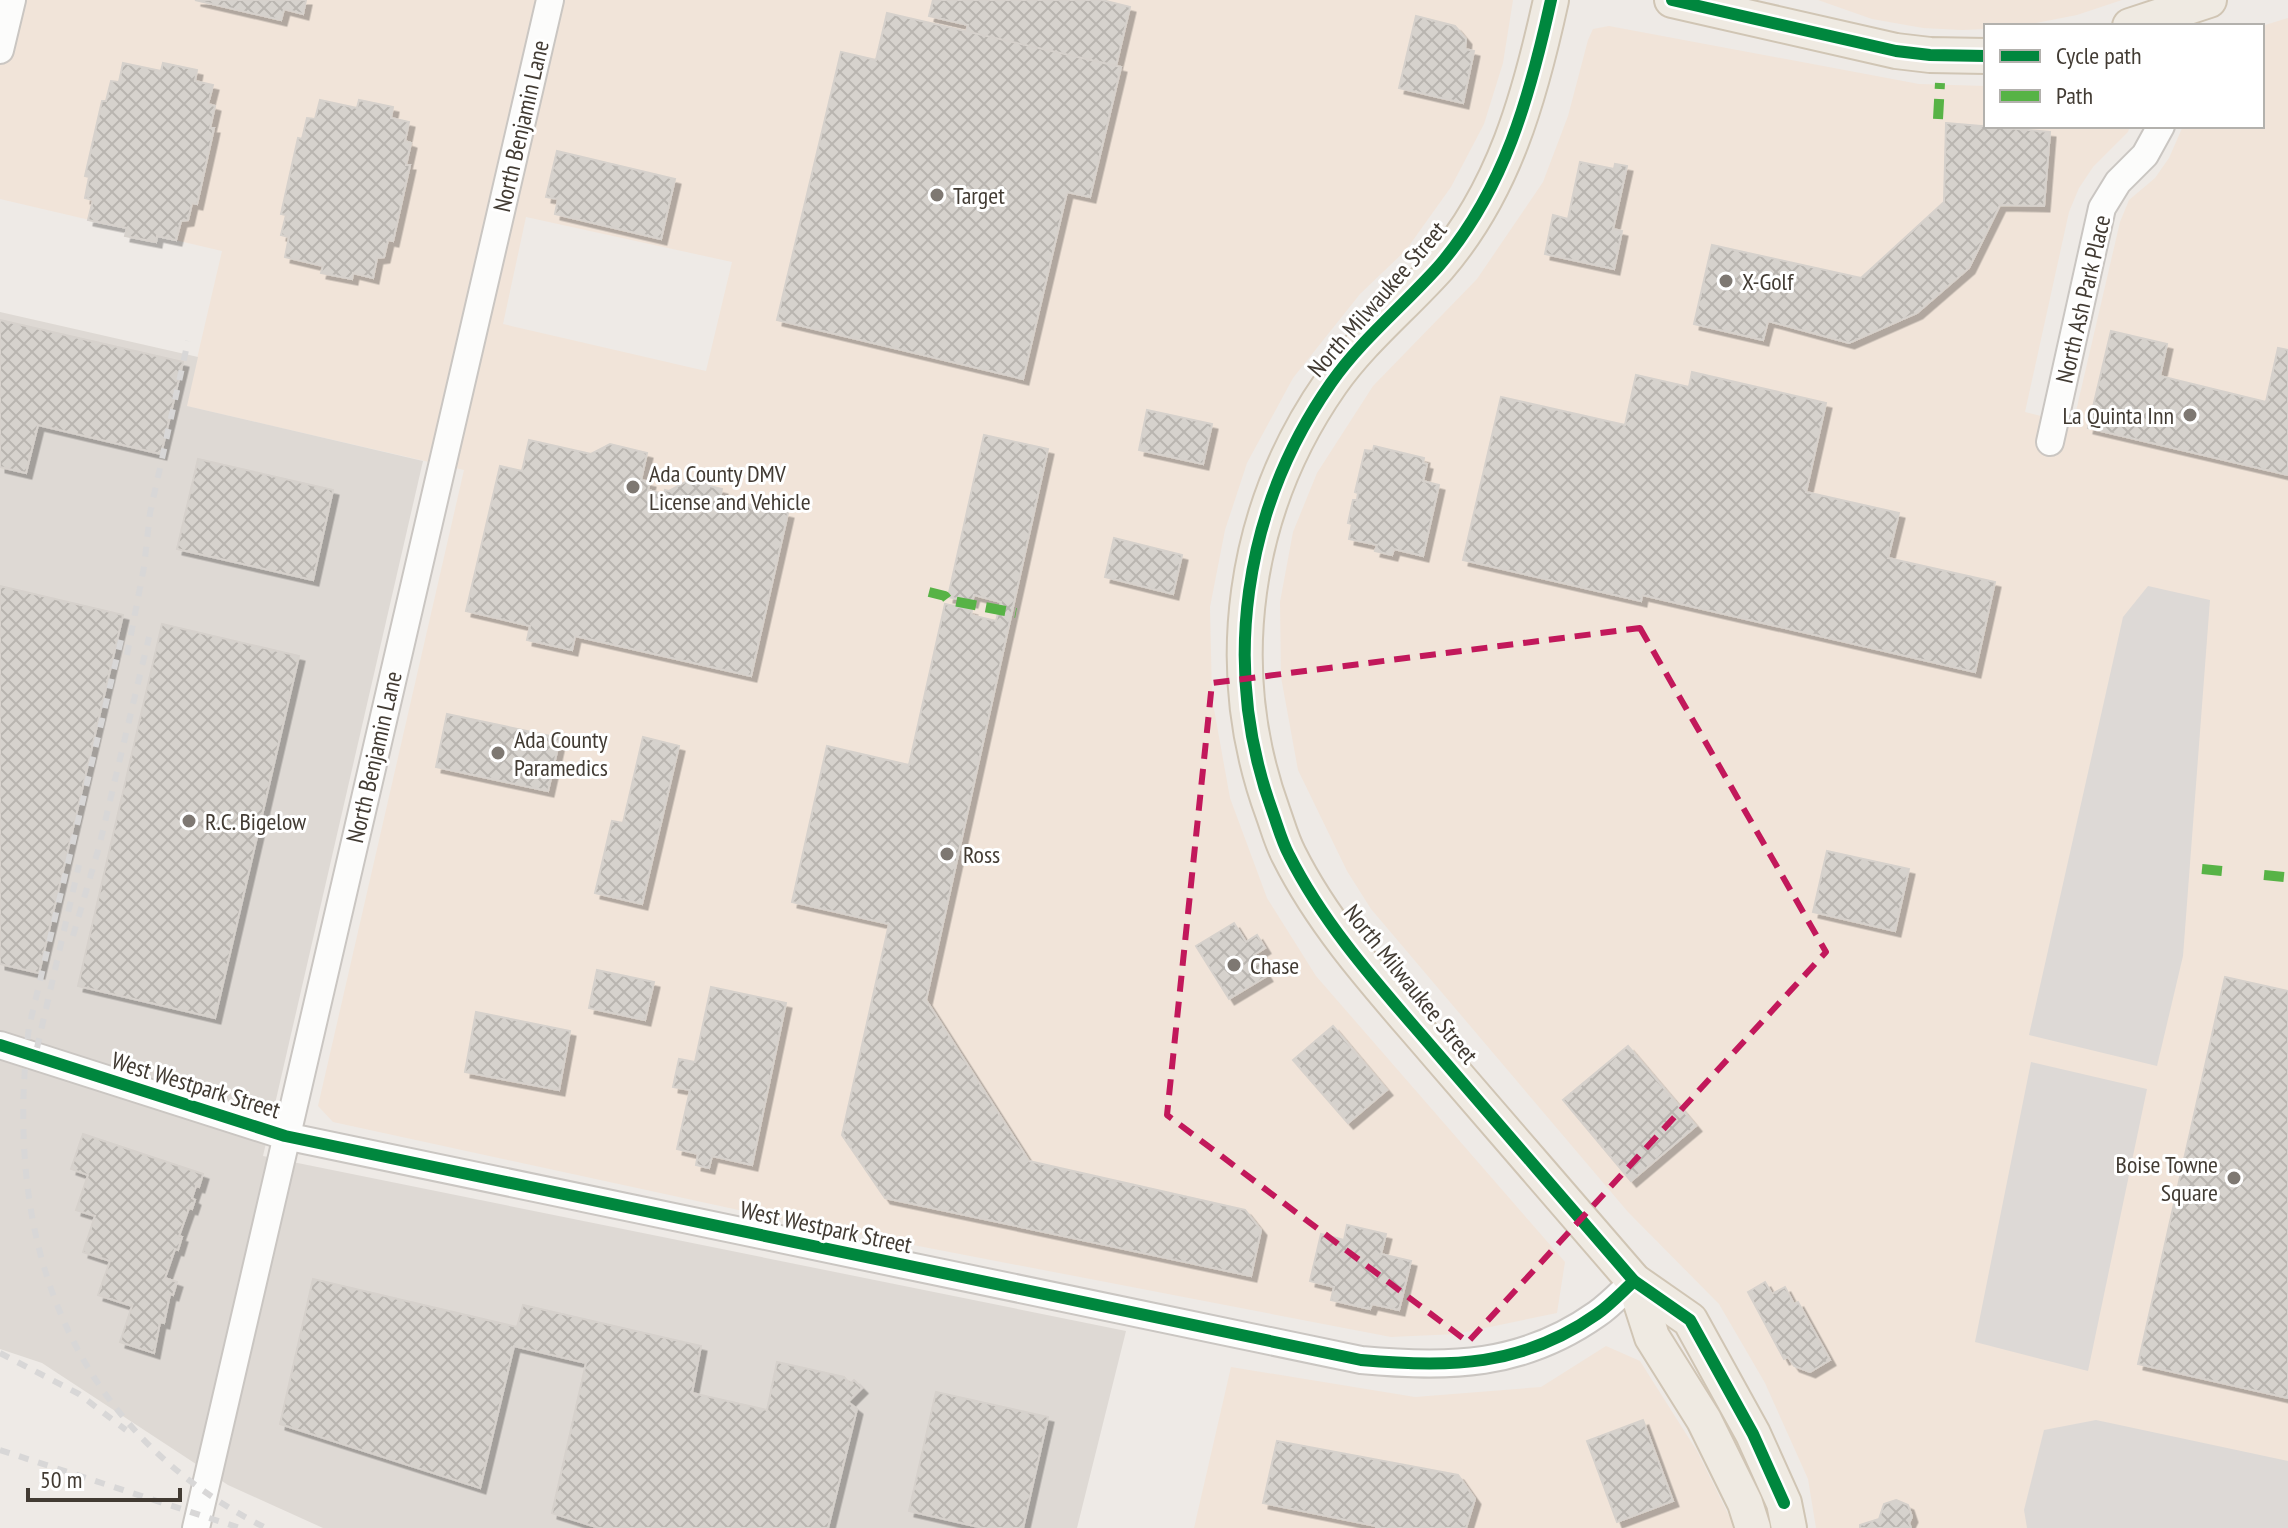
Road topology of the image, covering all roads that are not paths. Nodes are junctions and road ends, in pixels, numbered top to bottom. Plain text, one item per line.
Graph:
1 (12, 0) edge
2 (550, 0) edge
3 (1551, 0) edge
4 (1672, 0) edge
5 (2209, 0) edge
6 (2148, 23) edge
7 (0, 50) edge
8 (1984, 56) edge
9 (2160, 128) edge
10 (2050, 442) dead end
11 (0, 1045) edge
12 (285, 1136) junction
13 (1634, 1281) junction
14 (1755, 1520) edge
15 (197, 1521) edge
16 (1789, 1528) edge

1 - 7 street
2 - 12 street, North Benjamin Lane
3 - 13 main road, North Milwaukee Street
4 - 8 main road
5 - 6 main road
9 - 10 street, North Ash Park Place
11 - 12 street, West Westpark Street
12 - 13 street, West Westpark Street
12 - 15 street, North Benjamin Lane
13 - 14 main road, North Milwaukee Street
13 - 16 main road, North Milwaukee Street

